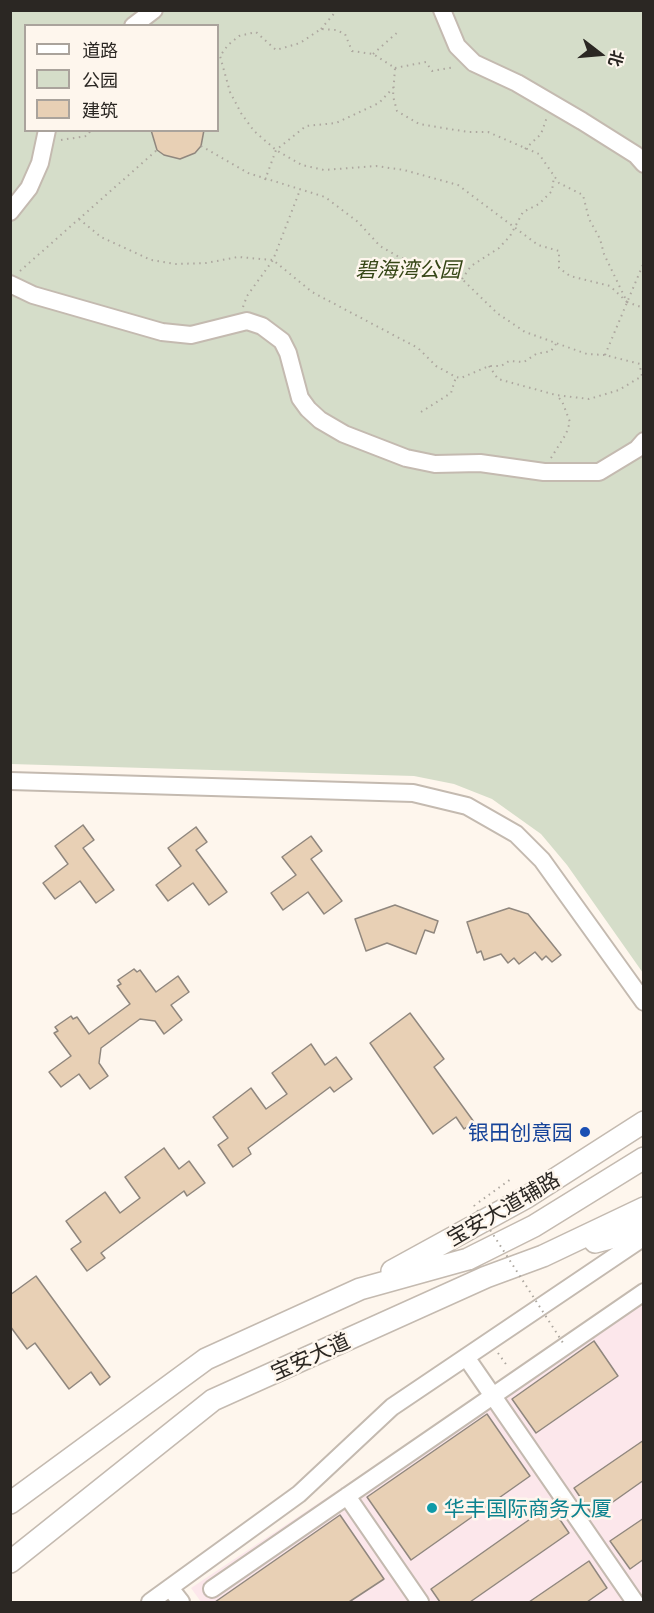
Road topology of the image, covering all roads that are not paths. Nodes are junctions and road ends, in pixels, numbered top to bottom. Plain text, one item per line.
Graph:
1 (154, 10) edge
2 (442, 10) edge
3 (136, 24) edge
4 (46, 136) edge
5 (644, 164) edge
6 (10, 212) edge
7 (15, 277) edge
8 (644, 441) edge
9 (10, 781) edge
10 (644, 1002) edge
11 (644, 1122) edge
12 (644, 1158) edge
13 (644, 1208) edge
14 (644, 1229) edge
15 (644, 1237) edge
16 (543, 1256) junction
17 (360, 1289) junction
18 (644, 1292) edge
19 (466, 1357) junction
20 (492, 1396) junction
21 (347, 1496) junction
22 (10, 1503) edge
23 (10, 1562) edge
24 (170, 1588) junction
25 (212, 1589) dead end
26 (150, 1602) edge
27 (181, 1602) edge
28 (420, 1602) edge
29 (635, 1602) edge

1 - 3 street
2 - 5 street
4 - 6 street
7 - 8 street
9 - 10 street
11 - 17 main road, 宝安大道辅路
12 - 17 main road, 宝安大道
13 - 16 main road, 宝安大道
14 - 16 main road
15 - 19 street
16 - 23 main road, 宝安大道
17 - 22 main road, 宝安大道
18 - 20 street
19 - 20 street
19 - 24 street
20 - 21 street
20 - 29 street
21 - 25 street
21 - 28 street
24 - 26 street
24 - 27 street

